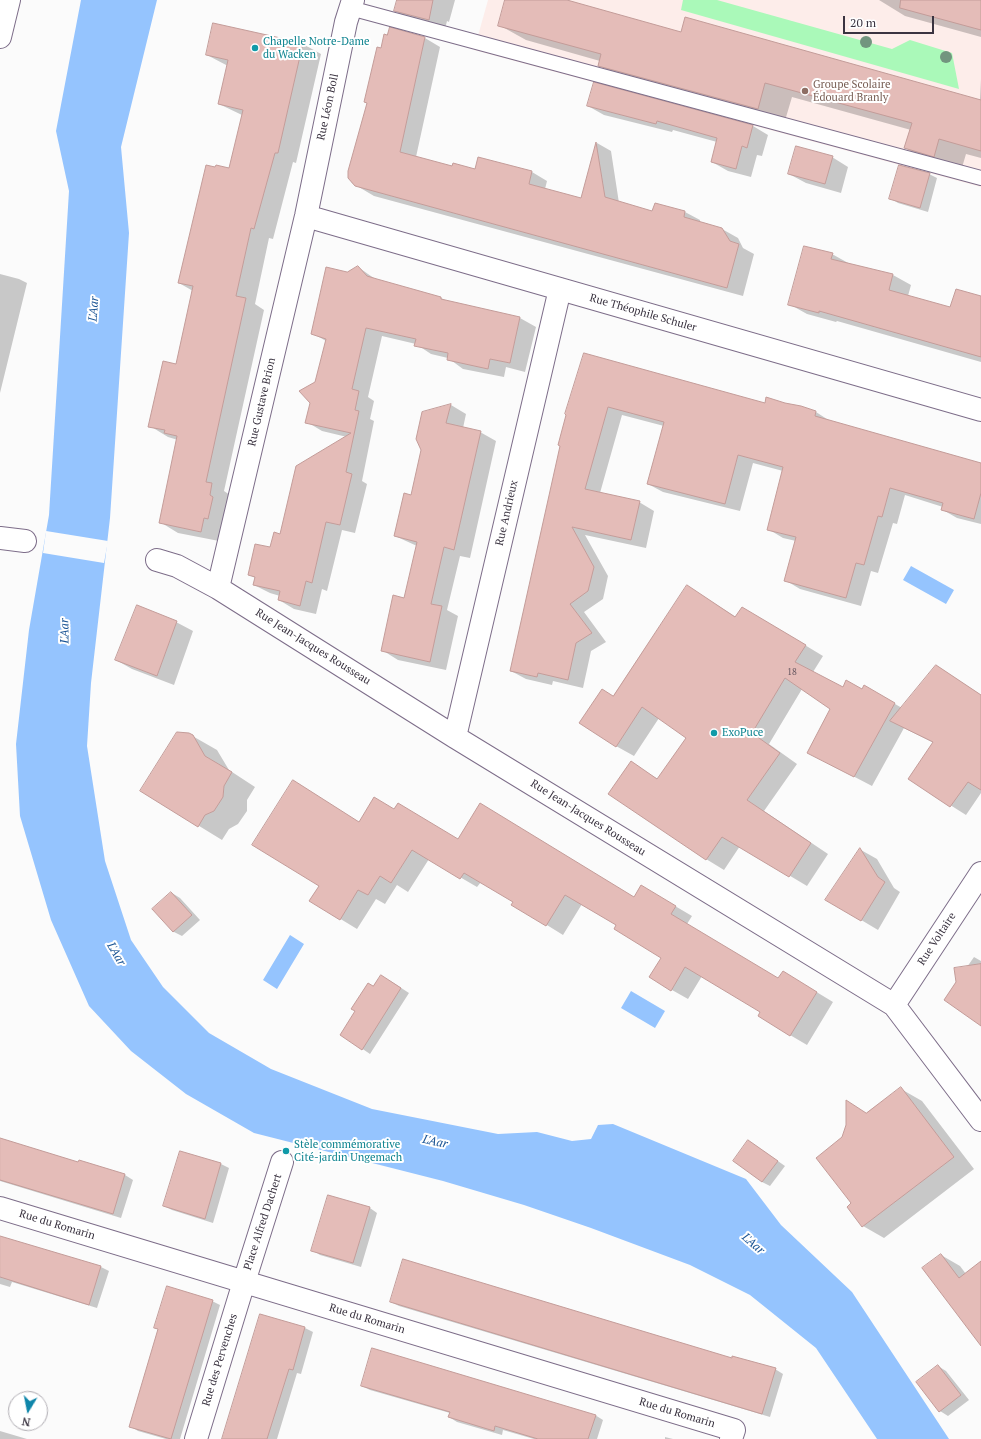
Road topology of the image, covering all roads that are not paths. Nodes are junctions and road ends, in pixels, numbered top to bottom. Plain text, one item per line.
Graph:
1 (9, 0) edge
2 (352, 4) edge
3 (0, 37) edge
4 (981, 178) edge
5 (306, 216) junction
6 (560, 289) junction
7 (981, 410) edge
8 (0, 538) edge
9 (25, 541) dead end
10 (157, 560) dead end
11 (218, 588) junction
12 (455, 737) junction
13 (981, 873) edge
14 (894, 1005) junction
15 (981, 1120) edge
16 (282, 1162) dead end
17 (0, 1208) edge
18 (244, 1282) junction
19 (733, 1435) edge
20 (196, 1439) edge

1 - 3 street
2 - 4 lane
2 - 5 street, Rue Léon Boll
5 - 6 street, Rue Théophile Schuler
5 - 11 street, Rue Gustave Brion
6 - 7 street, Rue Théophile Schuler
6 - 12 street, Rue Andrieux
8 - 9 street
10 - 11 street, Rue Jean-Jacques Rousseau
11 - 12 street, Rue Jean-Jacques Rousseau
12 - 14 street, Rue Jean-Jacques Rousseau
13 - 14 street, Rue Voltaire
14 - 15 street, Rue Jean-Jacques Rousseau
16 - 18 street, Place Alfred Dachert
17 - 18 street, Rue du Romarin
18 - 19 street, Rue du Romarin
18 - 20 street, Rue des Pervenches

